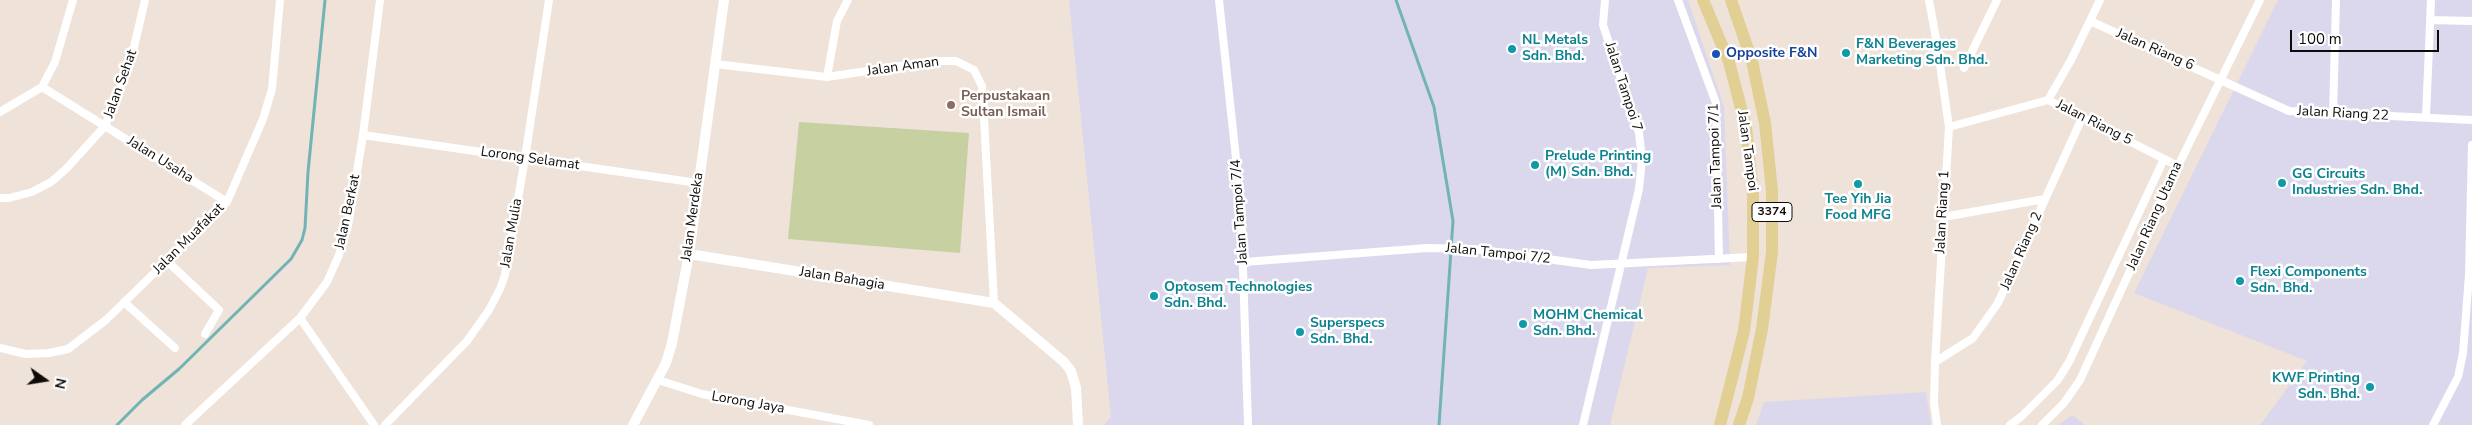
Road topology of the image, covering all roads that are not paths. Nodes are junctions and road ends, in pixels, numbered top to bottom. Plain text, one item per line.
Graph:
1 (73, 0) edge
2 (145, 0) edge
3 (280, 0) edge
4 (380, 0) edge
5 (549, 0) edge
6 (724, 0) edge
7 (848, 0) edge
8 (1219, 0) edge
9 (1605, 0) edge
10 (1678, 0) edge
11 (1703, 0) edge
12 (1731, 0) edge
13 (1929, 0) edge
14 (1997, 0) edge
15 (2100, 0) edge
16 (2260, 0) edge
17 (2336, 0) edge
18 (2431, 0) edge
19 (2430, 20) junction
20 (2090, 21) junction
21 (2472, 21) edge
22 (715, 64) junction
23 (1964, 68) dead end
24 (827, 76) junction
25 (2220, 79) junction
26 (42, 87) junction
27 (2048, 100) junction
28 (0, 112) edge
29 (2333, 115) junction
30 (2426, 117) junction
31 (2082, 118) junction
32 (2472, 120) edge
33 (106, 126) junction
34 (1949, 127) junction
35 (363, 134) junction
36 (2472, 145) edge
37 (526, 158) junction
38 (2164, 159) junction
39 (2178, 166) junction
40 (698, 183) junction
41 (0, 198) edge
42 (2045, 199) junction
43 (227, 202) junction
44 (1942, 217) junction
45 (689, 254) junction
46 (1753, 257) junction
47 (1719, 259) junction
48 (167, 261) junction
49 (1244, 262) junction
50 (1622, 264) junction
51 (2114, 267) junction
52 (2130, 274) junction
53 (124, 302) junction
54 (994, 303) junction
55 (300, 318) junction
56 (205, 334) dead end
57 (0, 348) edge
58 (175, 348) dead end
59 (1935, 362) junction
60 (658, 380) junction
61 (185, 425) edge
62 (374, 425) edge
63 (385, 425) edge
64 (633, 425) edge
65 (869, 425) edge
66 (1078, 425) edge
67 (1248, 425) edge
68 (1583, 425) edge
69 (1720, 425) edge
70 (1739, 425) edge
71 (1937, 425) edge
72 (2010, 425) edge
73 (2042, 425) edge
74 (2432, 425) edge

1 - 26 street
2 - 33 street, Jalan Sehat
3 - 43 street, Jalan Muafakat
4 - 35 street, Jalan Berkat
5 - 37 street, Jalan Mulia
6 - 22 street, Jalan Merdeka
7 - 24 street
8 - 49 street, Jalan Tampoi 7/4
9 - 50 street, Jalan Tampoi 7
10 - 47 street, Jalan Tampoi 7/1
11 - 46 main road, Jalan Tampoi / 3374
12 - 70 main road, Jalan Tampoi / 3374
13 - 34 street, Jalan Riang 1
14 - 23 street
15 - 20 street
16 - 25 street, Jalan Riang Utama
17 - 29 street
18 - 19 street
19 - 21 street
19 - 30 street
20 - 25 street, Jalan Riang 6
20 - 27 street
22 - 24 street, Jalan Aman
22 - 40 street, Jalan Merdeka
24 - 54 street, Jalan Aman
25 - 29 street, Jalan Riang 22
25 - 39 street, Jalan Riang Utama
26 - 28 street
26 - 33 street, Jalan Usaha
27 - 31 street, Jalan Riang 5
27 - 34 street, Jalan Riang 5
29 - 30 street, Jalan Riang 22
30 - 32 street, Jalan Riang 22
31 - 38 street, Jalan Riang 5
31 - 42 street, Jalan Riang 2
33 - 41 street, Jalan Sehat
33 - 43 street, Jalan Usaha
34 - 44 street, Jalan Riang 1
35 - 37 street, Lorong Selamat
35 - 55 street, Jalan Berkat
36 - 74 street
37 - 40 street, Lorong Selamat
37 - 63 street, Jalan Mulia
38 - 39 street, Jalan Riang 5
38 - 51 street
39 - 52 street, Jalan Riang Utama
40 - 45 street, Jalan Merdeka
42 - 44 street
42 - 59 street, Jalan Riang 2
43 - 48 street, Jalan Muafakat
44 - 59 street, Jalan Riang 1
45 - 54 street, Jalan Bahagia
45 - 60 street, Jalan Merdeka
46 - 47 street, Jalan Tampoi 7/2
46 - 69 main road, Jalan Tampoi / 3374
47 - 50 street, Jalan Tampoi 7/2
48 - 53 street, Jalan Muafakat
48 - 56 street
49 - 50 street, Jalan Tampoi 7/2
49 - 67 street, Jalan Tampoi 7/4
50 - 68 street, Jalan Tampoi 7
51 - 52 street
51 - 72 street
52 - 73 street, Jalan Riang Utama
53 - 57 street, Jalan Muafakat
53 - 58 street
54 - 66 street
55 - 61 street, Jalan Berkat
55 - 62 street
59 - 71 street, Jalan Riang 1
60 - 64 street, Jalan Merdeka
60 - 65 street, Lorong Jaya

